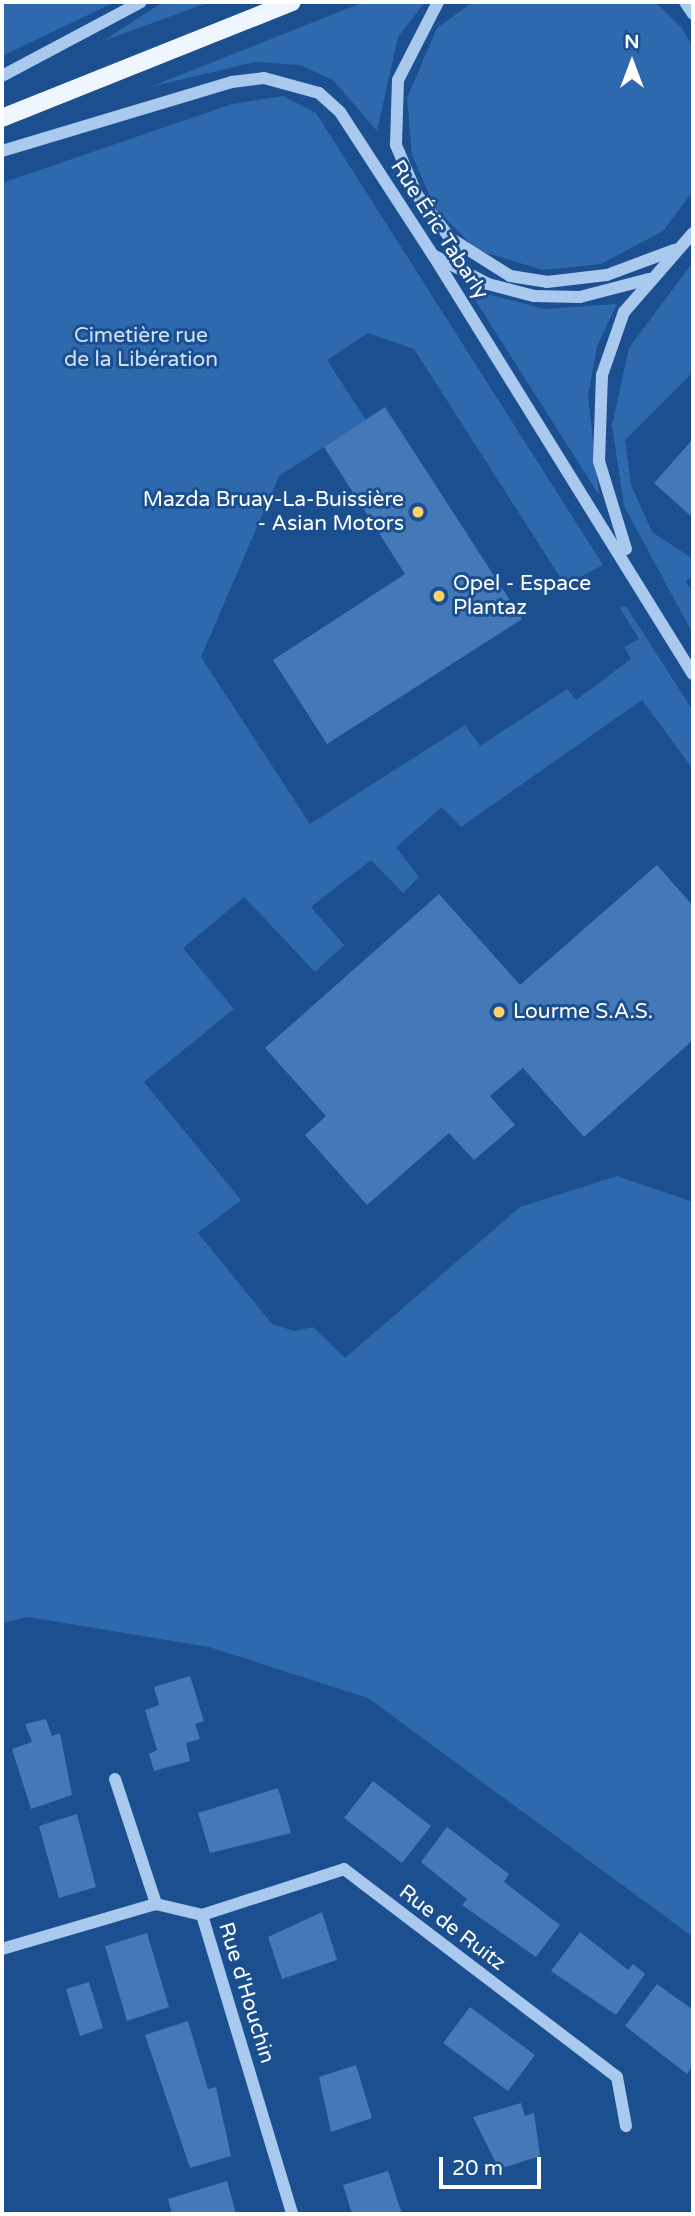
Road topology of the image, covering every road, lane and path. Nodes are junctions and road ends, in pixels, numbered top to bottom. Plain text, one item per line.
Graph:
1 (141, 2) edge
2 (292, 2) edge
3 (438, 2) edge
4 (685, 2) edge
5 (693, 14) edge
6 (2, 76) edge
7 (2, 118) edge
8 (2, 151) edge
9 (693, 233) edge
10 (674, 250) junction
11 (433, 255) junction
12 (651, 279) junction
13 (633, 569) junction
14 (693, 674) edge
15 (115, 1779) dead end
16 (156, 1904) junction
17 (202, 1915) junction
18 (2, 1949) edge
19 (626, 2126) dead end
20 (292, 2214) edge

1 - 6 street
2 - 7 main road
3 - 10 street
4 - 5 street
8 - 11 street, Rue Éric Tabarly
9 - 10 street
10 - 12 street
11 - 12 street
11 - 13 street, Rue Éric Tabarly
12 - 13 street
13 - 14 street, Rue Éric Tabarly
15 - 16 street
16 - 17 street, Rue d'Houchin
16 - 18 street
17 - 19 street, Rue de Ruitz
17 - 20 street, Rue d'Houchin

